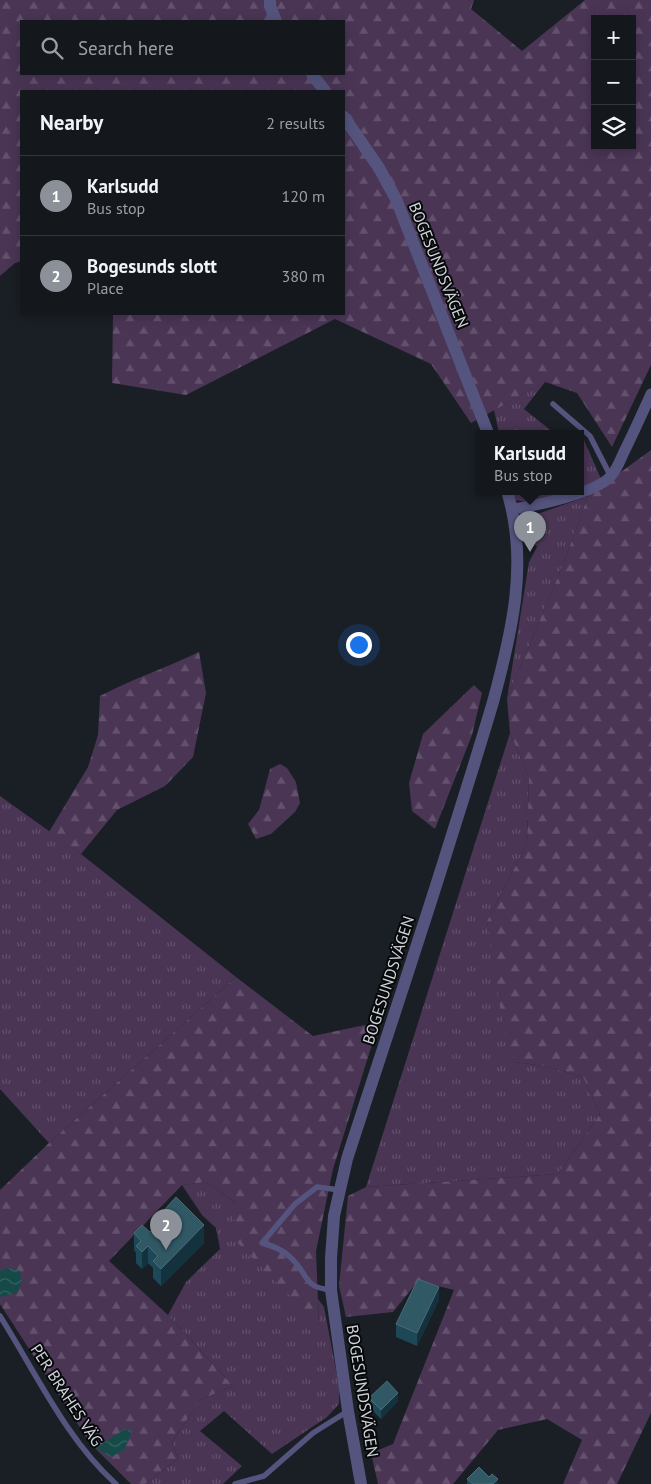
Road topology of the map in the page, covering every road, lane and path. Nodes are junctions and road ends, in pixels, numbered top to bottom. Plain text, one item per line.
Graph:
1 (270, 0) edge
2 (276, 20) edge
3 (313, 75) edge
4 (324, 90) edge
5 (345, 118) edge
6 (651, 394) edge
7 (553, 404) dead end
8 (487, 430) edge
9 (583, 430) edge
10 (584, 431) edge
11 (611, 477) junction
12 (584, 491) edge
13 (508, 495) edge
14 (571, 495) edge
15 (513, 509) junction
16 (340, 1190) junction
17 (331, 1290) junction
18 (0, 1316) edge
19 (348, 1411) junction
20 (116, 1484) edge
21 (235, 1484) edge
22 (361, 1484) edge

1 - 2 street
3 - 4 street
5 - 8 street, BOGESUNDSVÄGEN
6 - 11 street
7 - 9 lane
10 - 11 lane
11 - 12 street
13 - 15 street, BOGESUNDSVÄGEN
14 - 15 street
15 - 16 street, BOGESUNDSVÄGEN
16 - 17 street, BOGESUNDSVÄGEN
16 - 17 lane
17 - 19 street, BOGESUNDSVÄGEN
18 - 20 lane, PER BRAHES VÄG
19 - 21 lane
19 - 22 street, BOGESUNDSVÄGEN

